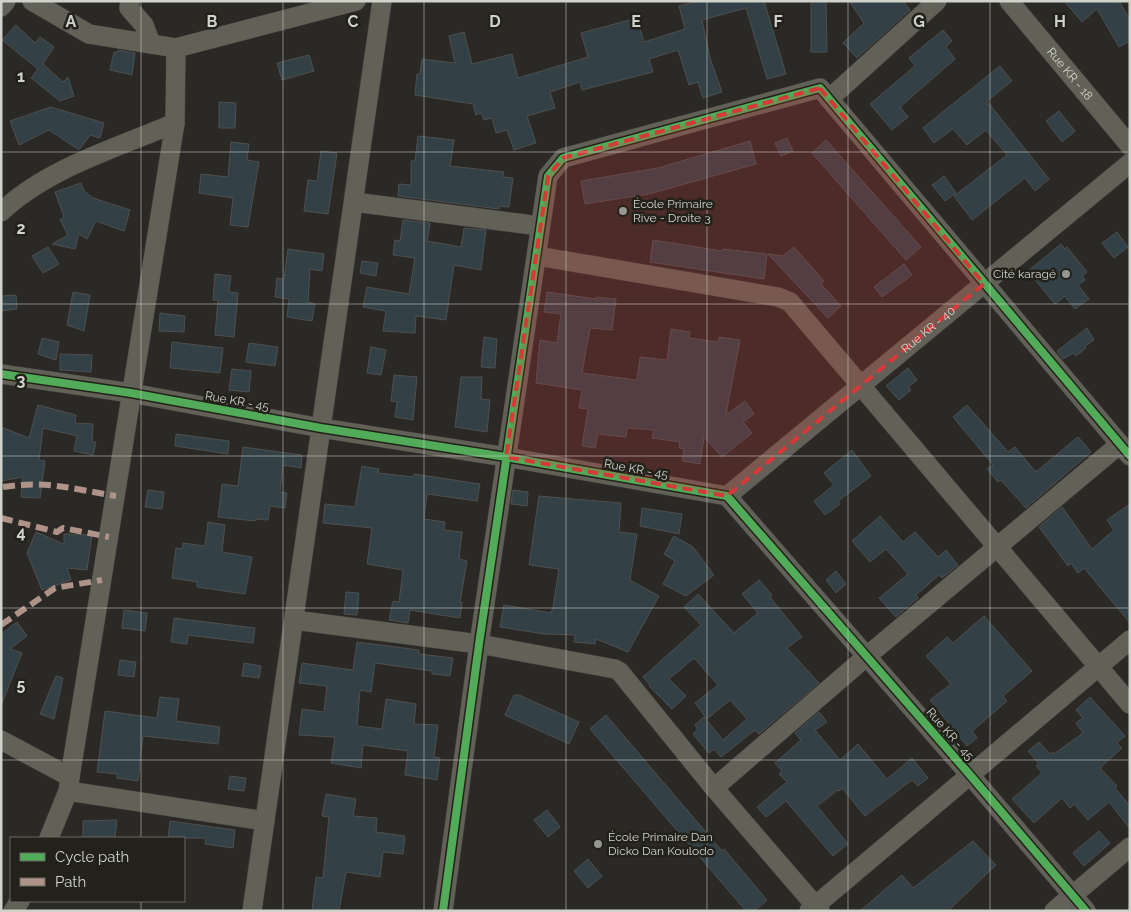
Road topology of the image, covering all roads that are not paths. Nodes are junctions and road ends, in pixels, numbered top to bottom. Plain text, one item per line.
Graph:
1 (6, 1) edge
2 (32, 1) edge
3 (130, 1) edge
4 (356, 1) edge
5 (382, 1) edge
6 (938, 1) edge
7 (1009, 1) edge
8 (1, 7) edge
9 (301, 8) edge
10 (151, 44) junction
11 (176, 48) junction
12 (829, 99) junction
13 (175, 123) junction
14 (1130, 146) edge
15 (1130, 163) edge
16 (354, 202) junction
17 (1, 212) edge
18 (540, 226) junction
19 (537, 256) junction
20 (984, 284) junction
21 (1, 374) edge
22 (860, 386) junction
23 (131, 393) junction
24 (321, 428) junction
25 (1125, 450) edge
26 (506, 457) junction
27 (727, 496) junction
28 (997, 547) junction
29 (294, 620) junction
30 (1130, 640) edge
31 (479, 644) junction
32 (867, 656) junction
33 (1098, 666) junction
34 (1130, 704) edge
35 (1, 740) edge
36 (970, 774) junction
37 (69, 784) junction
38 (714, 788) junction
39 (265, 821) junction
40 (49, 837) edge
41 (1130, 847) edge
42 (1072, 895) junction
43 (815, 909) edge
44 (252, 911) edge
45 (443, 911) edge
46 (1054, 911) edge
47 (1086, 911) edge

1 - 8 street
2 - 10 street
3 - 10 street
4 - 9 street
5 - 16 street
6 - 12 street
7 - 14 street, Rue KR - 18
9 - 11 street
10 - 11 street
11 - 13 street
12 - 18 street
12 - 20 street
13 - 17 street
13 - 23 street
15 - 20 street, Rue KR - 40
16 - 18 street
16 - 24 street
18 - 19 street
19 - 22 street
19 - 26 street
20 - 22 street, Rue KR - 40
20 - 25 street
21 - 23 street, Rue KR - 45
22 - 27 street, Rue KR - 40
22 - 28 street
23 - 24 street, Rue KR - 45
23 - 37 street
24 - 26 street, Rue KR - 45
24 - 29 street
25 - 28 street
26 - 27 street, Rue KR - 45
26 - 31 street
27 - 32 street, Rue KR - 45
28 - 32 street
28 - 33 street
29 - 31 street
29 - 39 street
30 - 33 street
31 - 38 street
31 - 45 street
32 - 36 street, Rue KR - 45
32 - 38 street
33 - 34 street
33 - 36 street
35 - 37 street
36 - 42 street, Rue KR - 45
36 - 43 street
37 - 39 street
37 - 40 street
38 - 43 street
39 - 44 street
41 - 42 street
42 - 46 street
42 - 47 street, Rue KR - 45

